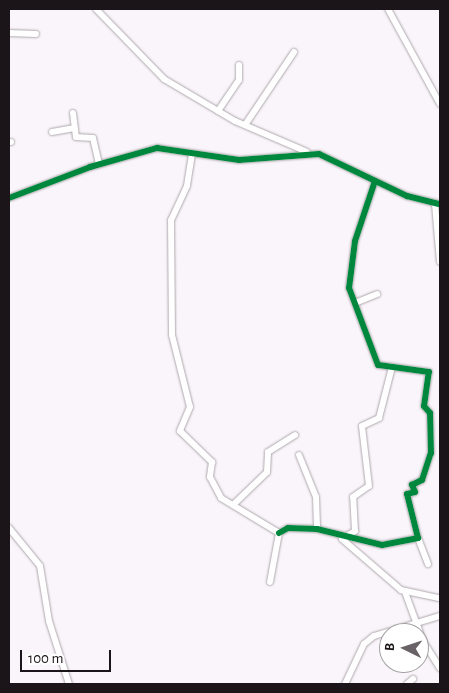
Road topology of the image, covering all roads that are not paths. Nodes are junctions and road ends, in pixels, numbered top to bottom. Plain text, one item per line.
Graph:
1 (96, 9) edge
2 (388, 9) edge
3 (9, 33) edge
4 (36, 34) dead end
5 (294, 52) dead end
6 (239, 65) dead end
7 (440, 104) edge
8 (218, 111) junction
9 (73, 113) dead end
10 (245, 126) junction
11 (74, 128) junction
12 (52, 132) dead end
13 (192, 154) junction
14 (310, 154) junction
15 (99, 164) junction
16 (375, 181) junction
17 (9, 198) edge
18 (438, 204) edge
19 (440, 262) edge
20 (377, 294) dead end
21 (355, 302) junction
22 (392, 367) junction
23 (295, 435) dead end
24 (299, 455) dead end
25 (232, 505) junction
26 (9, 528) edge
27 (317, 529) junction
28 (279, 533) junction
29 (341, 538) junction
30 (418, 538) junction
31 (428, 564) dead end
32 (270, 582) dead end
33 (405, 592) junction
34 (440, 598) edge
35 (440, 616) edge
36 (418, 623) edge
37 (421, 623) edge
38 (379, 638) edge
39 (429, 645) edge
40 (440, 666) edge
41 (433, 671) dead end
42 (413, 679) dead end
43 (69, 684) edge
44 (345, 684) edge
45 (407, 684) edge

1 - 8 street
2 - 7 street
3 - 4 street
5 - 10 street
6 - 8 street
8 - 10 street
9 - 11 street
10 - 14 street
11 - 12 street
11 - 15 street
13 - 14 street
13 - 15 street
13 - 25 street
14 - 16 street
15 - 17 street
16 - 18 street
16 - 21 street
18 - 19 street
20 - 21 street
21 - 22 street
22 - 29 street
22 - 30 street
23 - 25 street
24 - 27 street
25 - 28 street
26 - 43 street
27 - 28 street
27 - 29 street
28 - 32 street
29 - 30 street
29 - 33 street
30 - 31 street
33 - 34 street
33 - 36 street
35 - 37 street
38 - 44 street
39 - 40 street
40 - 41 street
42 - 45 street

